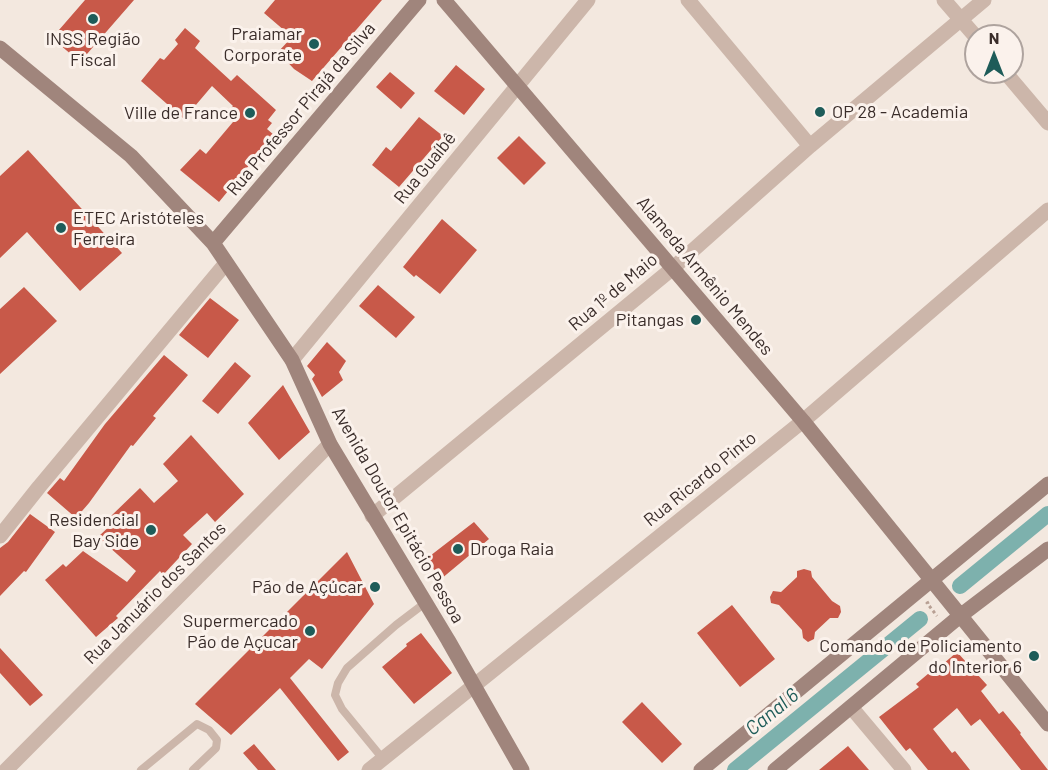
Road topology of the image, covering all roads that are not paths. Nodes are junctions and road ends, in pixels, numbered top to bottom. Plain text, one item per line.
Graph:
1 (419, 0) edge
2 (444, 0) edge
3 (588, 0) edge
4 (688, 0) edge
5 (944, 0) edge
6 (984, 0) edge
7 (960, 19) junction
8 (964, 24) edge
9 (3, 56) edge
10 (1015, 84) edge
11 (517, 87) junction
12 (1048, 123) edge
13 (810, 146) junction
14 (1048, 210) edge
15 (213, 243) junction
16 (226, 263) junction
17 (674, 268) junction
18 (292, 360) junction
19 (803, 421) junction
20 (330, 444) junction
21 (1048, 484) edge
22 (372, 516) junction
23 (0, 536) edge
24 (1048, 549) edge
25 (936, 586) junction
26 (425, 603) junction
27 (957, 612) junction
28 (474, 685) junction
29 (851, 706) junction
30 (1048, 724) edge
31 (383, 759) junction
32 (6, 770) edge
33 (141, 770) edge
34 (193, 770) edge
35 (369, 770) edge
36 (522, 770) edge
37 (701, 770) edge
38 (775, 770) edge
39 (904, 770) edge

1 - 15 main road, Rua Professor Pirajá da Silva
2 - 11 main road, Alameda Armênio Mendes
3 - 11 street, Rua Guaíbê
4 - 13 street
5 - 7 street
6 - 7 street, Rua 1º de Maio
7 - 8 street
7 - 13 street, Rua 1º de Maio
9 - 15 main road, Avenida Doutor Epitácio Pessoa
10 - 12 street
11 - 17 main road, Alameda Armênio Mendes
11 - 18 street, Rua Guaíbê
13 - 17 street, Rua 1º de Maio
14 - 19 street, Rua Ricardo Pinto
15 - 16 main road, Avenida Doutor Epitácio Pessoa
16 - 18 main road, Avenida Doutor Epitácio Pessoa
16 - 23 street
17 - 19 main road, Alameda Armênio Mendes
17 - 22 street, Rua 1º de Maio
18 - 20 main road, Avenida Doutor Epitácio Pessoa
19 - 25 main road, Alameda Armênio Mendes
19 - 28 street, Rua Ricardo Pinto
20 - 22 main road, Avenida Doutor Epitácio Pessoa
20 - 32 street, Rua Januário dos Santos
21 - 25 main road
22 - 26 main road, Avenida Doutor Epitácio Pessoa
24 - 27 main road
25 - 27 main road, Alameda Armênio Mendes
25 - 37 main road
26 - 28 main road, Avenida Doutor Epitácio Pessoa
26 - 31 lane
27 - 29 main road
27 - 30 main road, Alameda Armênio Mendes
28 - 31 street, Rua Ricardo Pinto
28 - 36 main road, Avenida Doutor Epitácio Pessoa
29 - 38 main road
29 - 39 street
31 - 35 street, Rua Ricardo Pinto
33 - 34 lane

